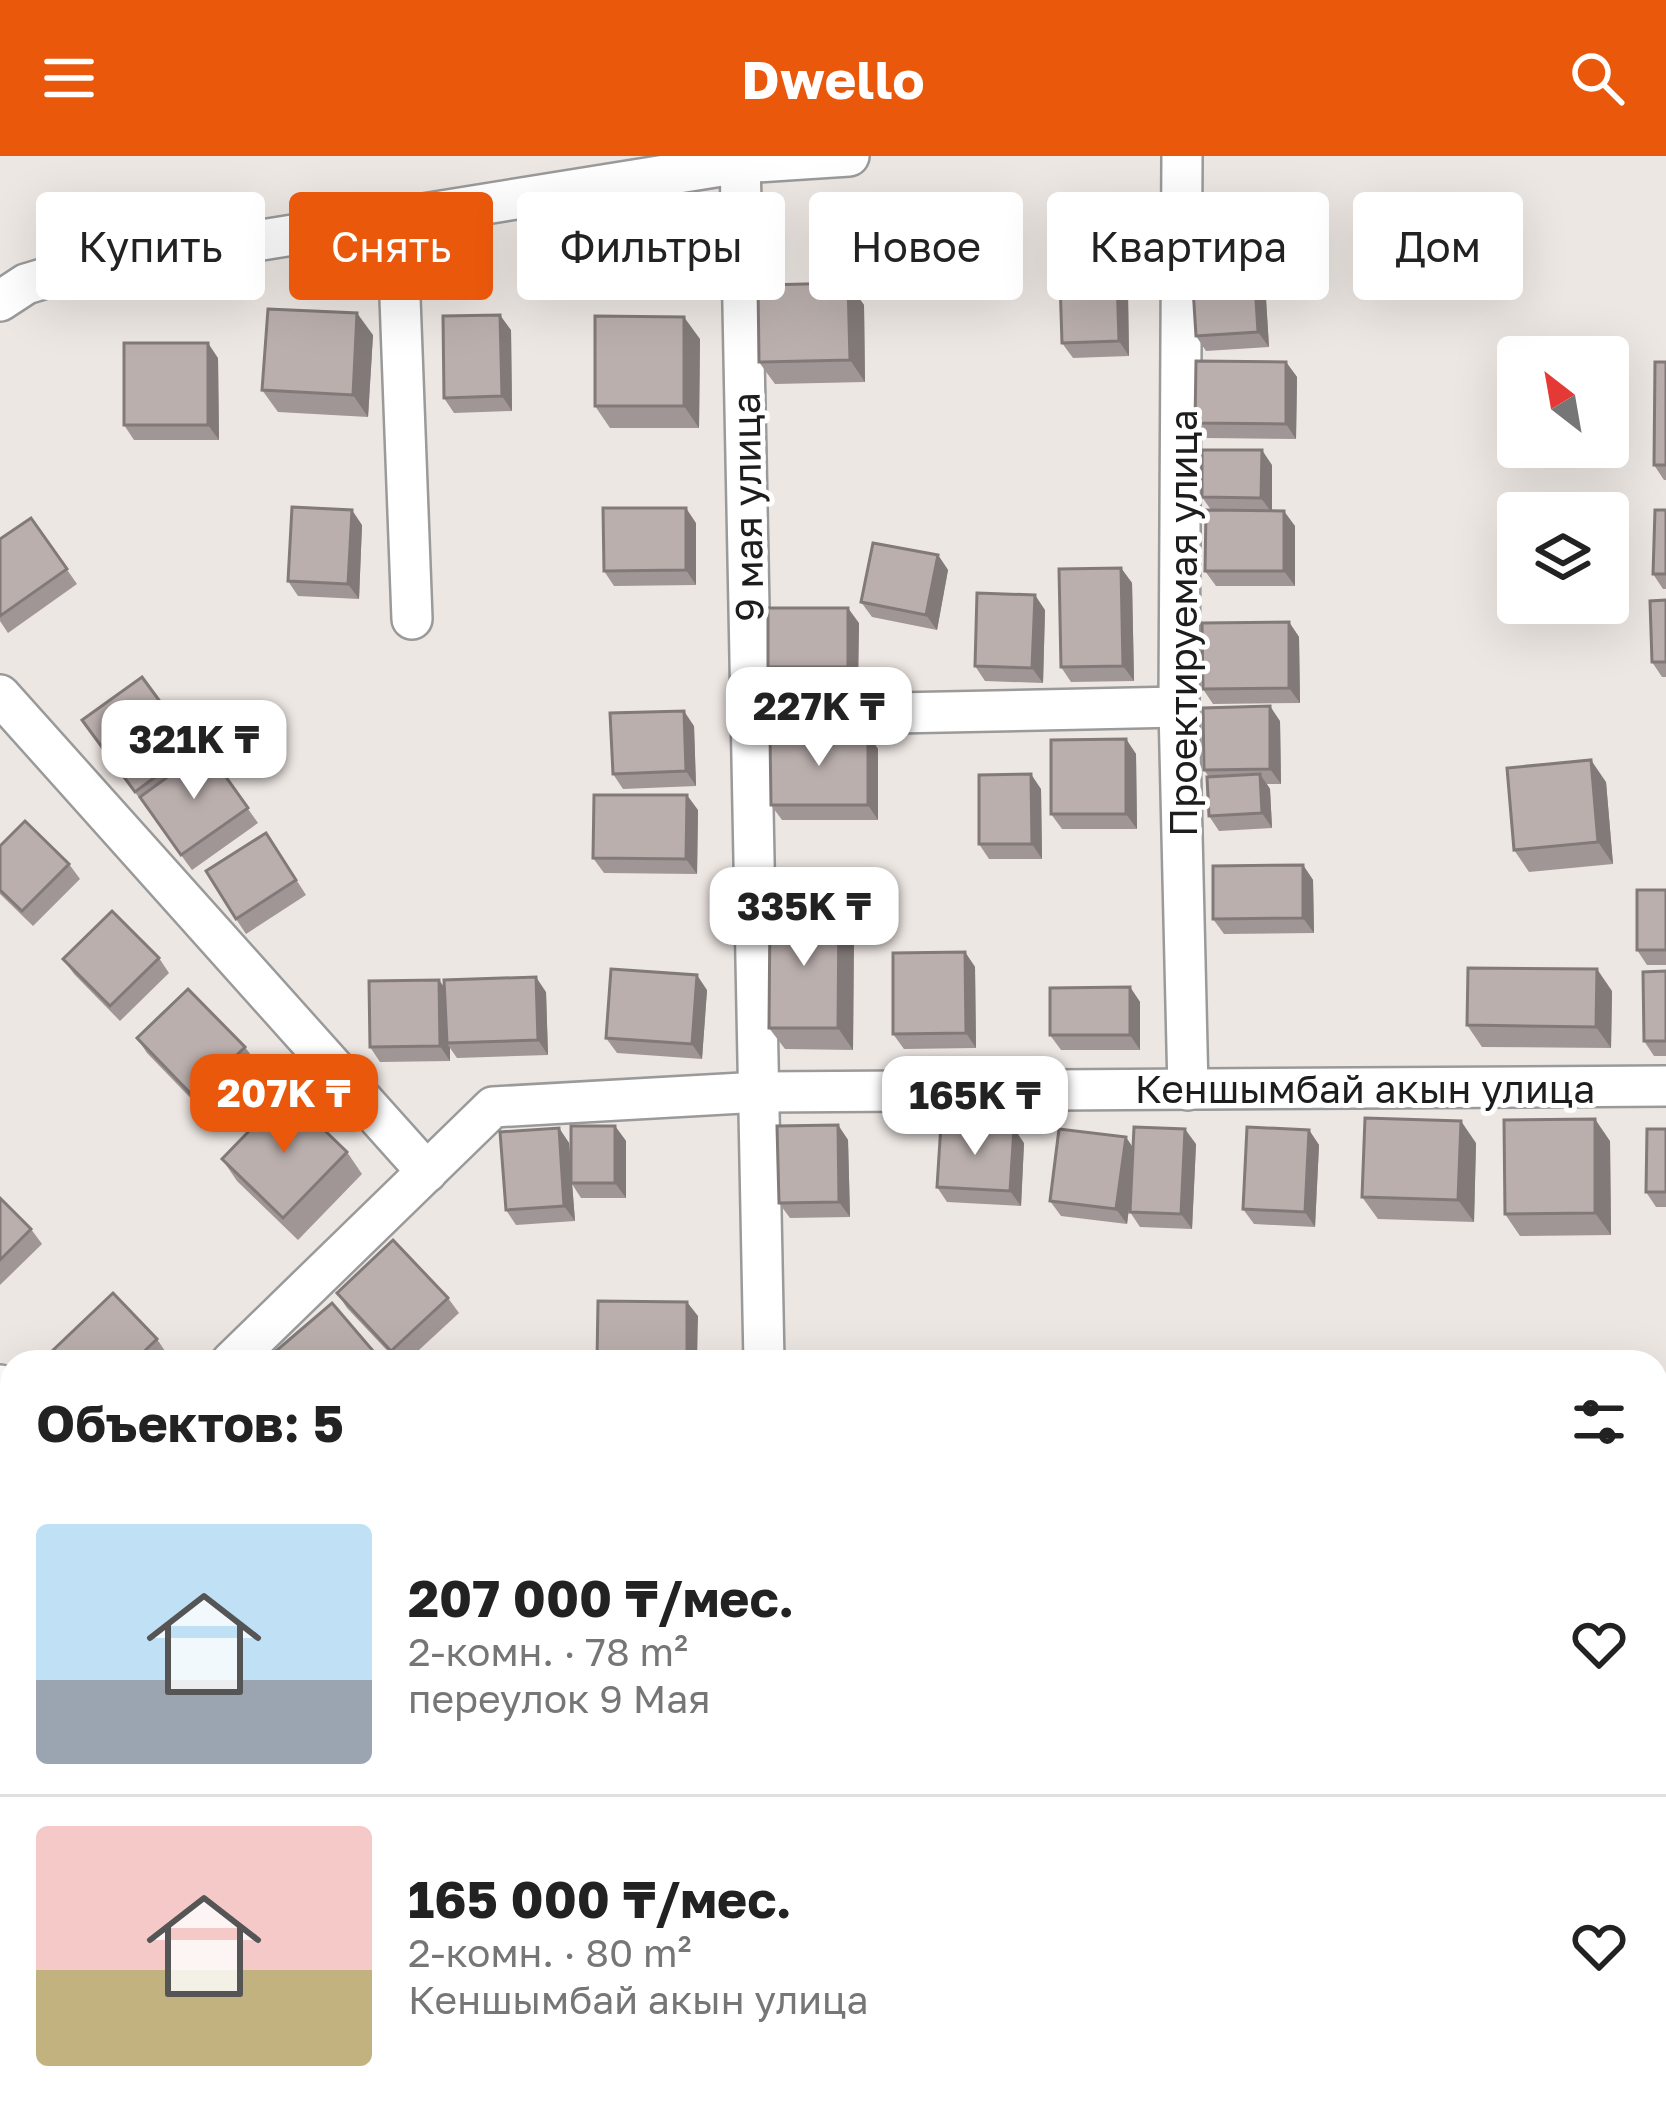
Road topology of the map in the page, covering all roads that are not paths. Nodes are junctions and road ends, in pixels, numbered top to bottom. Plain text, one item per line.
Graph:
1 (849, 156) edge
2 (1182, 156) edge
3 (740, 159) edge
4 (493, 201) edge
5 (289, 235) edge
6 (9, 288) edge
7 (400, 300) edge
8 (412, 619) dead end
9 (0, 695) edge
10 (1179, 706) junction
11 (751, 716) junction
12 (1666, 1086) edge
13 (1188, 1090) junction
14 (760, 1092) junction
15 (427, 1172) junction
16 (244, 1350) edge
17 (764, 1350) edge

1 - 3 street
2 - 10 street, Проектируемая улица
3 - 4 street
3 - 11 street, 9 мая улица
5 - 6 street
7 - 8 street
9 - 15 street
10 - 11 street
10 - 13 street, Проектируемая улица
11 - 14 street, 9 мая улица
12 - 13 street, Кеншымбай акын улица
13 - 14 street, Кеншымбай акын улица
14 - 15 street, Кеншымбай акын улица
14 - 17 street, 9 мая улица
15 - 16 street, Кеншымбай акын улица

